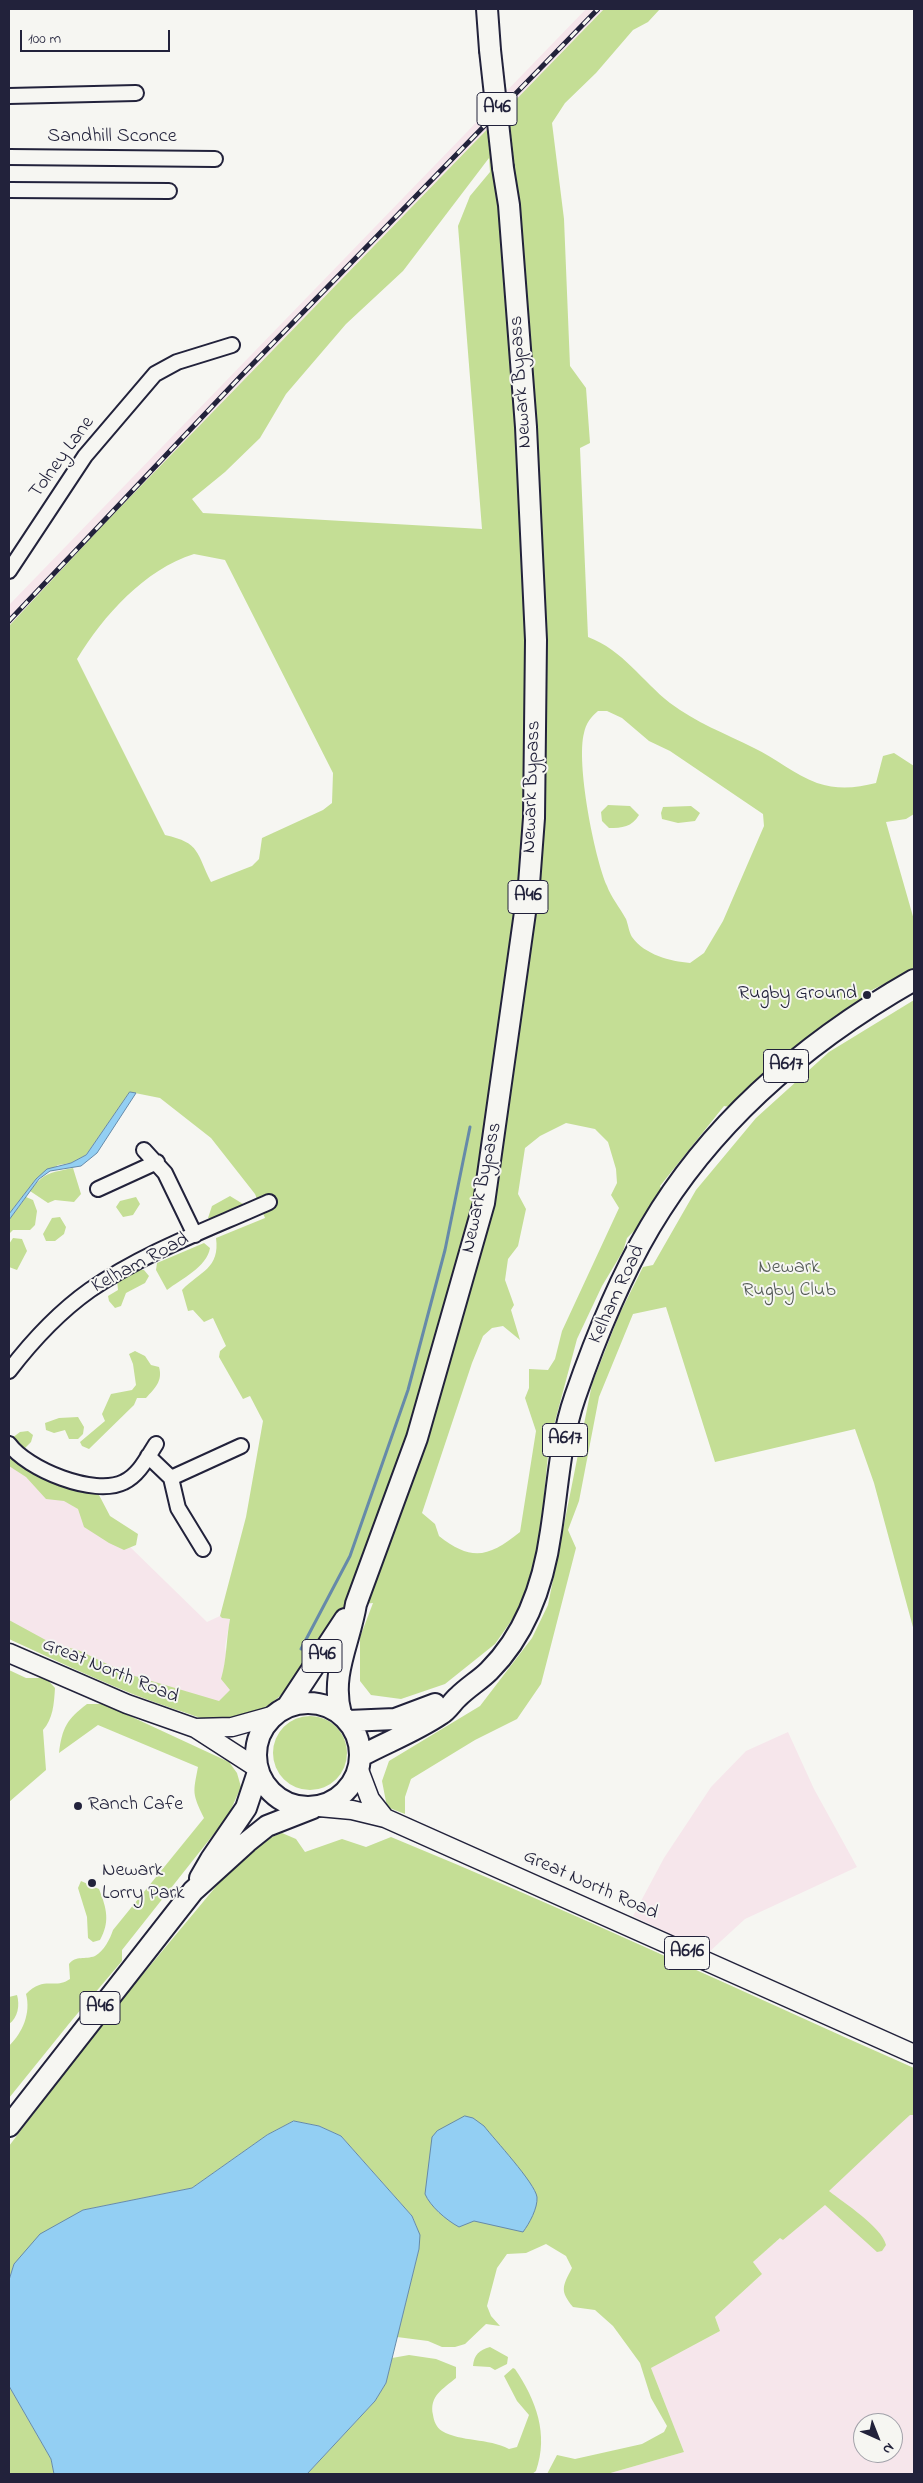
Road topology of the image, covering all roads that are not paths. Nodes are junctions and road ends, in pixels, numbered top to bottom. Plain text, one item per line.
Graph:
1 (487, 9) edge
2 (136, 93) dead end
3 (9, 96) edge
4 (9, 157) edge
5 (216, 159) dead end
6 (9, 190) edge
7 (169, 191) dead end
8 (232, 345) dead end
9 (9, 571) edge
10 (914, 980) edge
11 (144, 1150) dead end
12 (157, 1162) junction
13 (98, 1189) dead end
14 (269, 1202) dead end
15 (195, 1235) junction
16 (9, 1371) edge
17 (9, 1444) edge
18 (238, 1452) dead end
19 (171, 1478) junction
20 (203, 1549) dead end
21 (356, 1604) junction
22 (9, 1652) edge
23 (459, 1696) junction
24 (281, 1711) junction
25 (344, 1718) junction
26 (195, 1728) junction
27 (360, 1763) junction
28 (258, 1770) junction
29 (316, 1807) junction
30 (385, 1818) junction
31 (193, 1891) junction
32 (914, 2054) edge
33 (9, 2126) edge

1 - 21 highway, Newark Bypass / A46, bridge
2 - 3 street
4 - 5 street, Sandhill Sconce
6 - 7 street
8 - 9 street, Tolney Lane
10 - 23 highway, Kelham Road / A617
11 - 12 street
12 - 13 street
12 - 15 street
14 - 15 street, Kelham Road
15 - 16 street, Kelham Road
17 - 19 street
18 - 19 street
19 - 20 street
21 - 24 highway, Newark Bypass / A46
21 - 25 highway, Newark Bypass / A46
22 - 26 main road, Great North Road
23 - 25 highway, Kelham Road / A617
23 - 27 highway, Kelham Road / A617
24 - 25 highway
24 - 26 main road, Great North Road
24 - 28 highway
25 - 27 highway
26 - 28 main road, Great North Road
27 - 29 highway
27 - 30 main road, Great North Road / A616
28 - 29 highway
28 - 31 highway, A46
29 - 30 main road, Great North Road / A616
29 - 31 highway, A46
30 - 32 main road, Great North Road / A616
31 - 33 highway, A46

